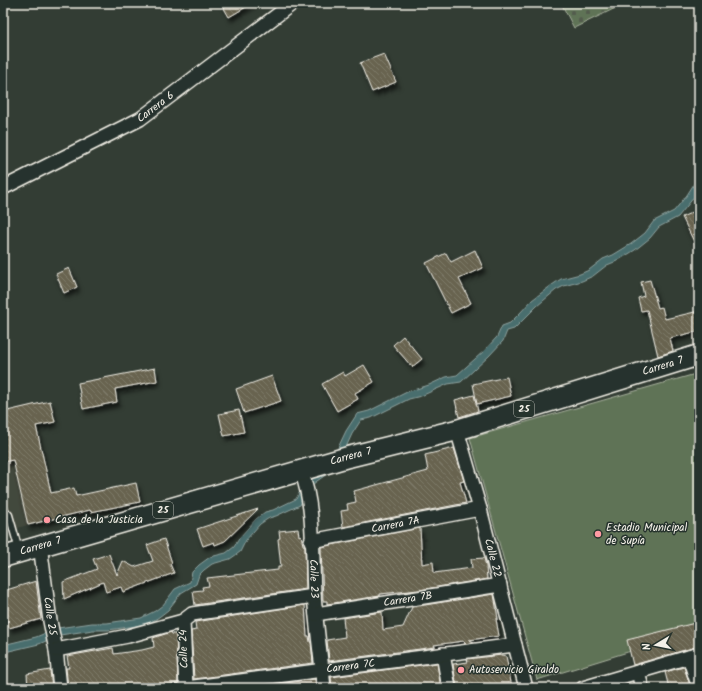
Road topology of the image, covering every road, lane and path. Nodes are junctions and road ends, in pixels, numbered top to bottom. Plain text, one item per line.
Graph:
1 (293, 3) edge
2 (3, 188) edge
3 (699, 355) edge
4 (457, 430) junction
5 (303, 475) junction
6 (3, 508) edge
7 (480, 509) junction
8 (311, 541) junction
9 (40, 545) junction
10 (11, 554) edge
11 (500, 585) junction
12 (314, 596) junction
13 (316, 614) junction
14 (188, 617) junction
15 (515, 645) junction
16 (56, 647) junction
17 (443, 654) junction
18 (694, 655) edge
19 (322, 671) junction
20 (638, 672) junction
21 (589, 687) edge
22 (60, 688) edge
23 (186, 688) edge
24 (324, 688) edge
25 (449, 688) edge
26 (526, 688) edge
27 (642, 688) edge
28 (699, 688) edge

1 - 2 street, Carrera 6
3 - 4 main road, Carrera 7 / 25
4 - 5 main road, Carrera 7 / 25
4 - 7 street, Calle 22
5 - 8 street, Calle 23
5 - 9 main road, Carrera 7 / 25
6 - 10 lane
7 - 8 street, Carrera 7A
7 - 11 street, Calle 22
8 - 12 street, Calle 23
9 - 10 main road, Carrera 7 / 25
9 - 16 street, Calle 25
11 - 13 street, Carrera 7B
11 - 15 street, Calle 22
12 - 13 street, Calle 23
12 - 14 street
13 - 19 street, Calle 23
14 - 16 street
14 - 23 street, Calle 24
15 - 17 street, Carrera 7C
15 - 26 street, Calle 22
16 - 22 street, Calle 25
17 - 19 street, Carrera 7C
17 - 25 street
18 - 20 street
18 - 28 street
19 - 23 street, Carrera 7C
19 - 24 street, Calle 23
20 - 21 street
20 - 27 street

